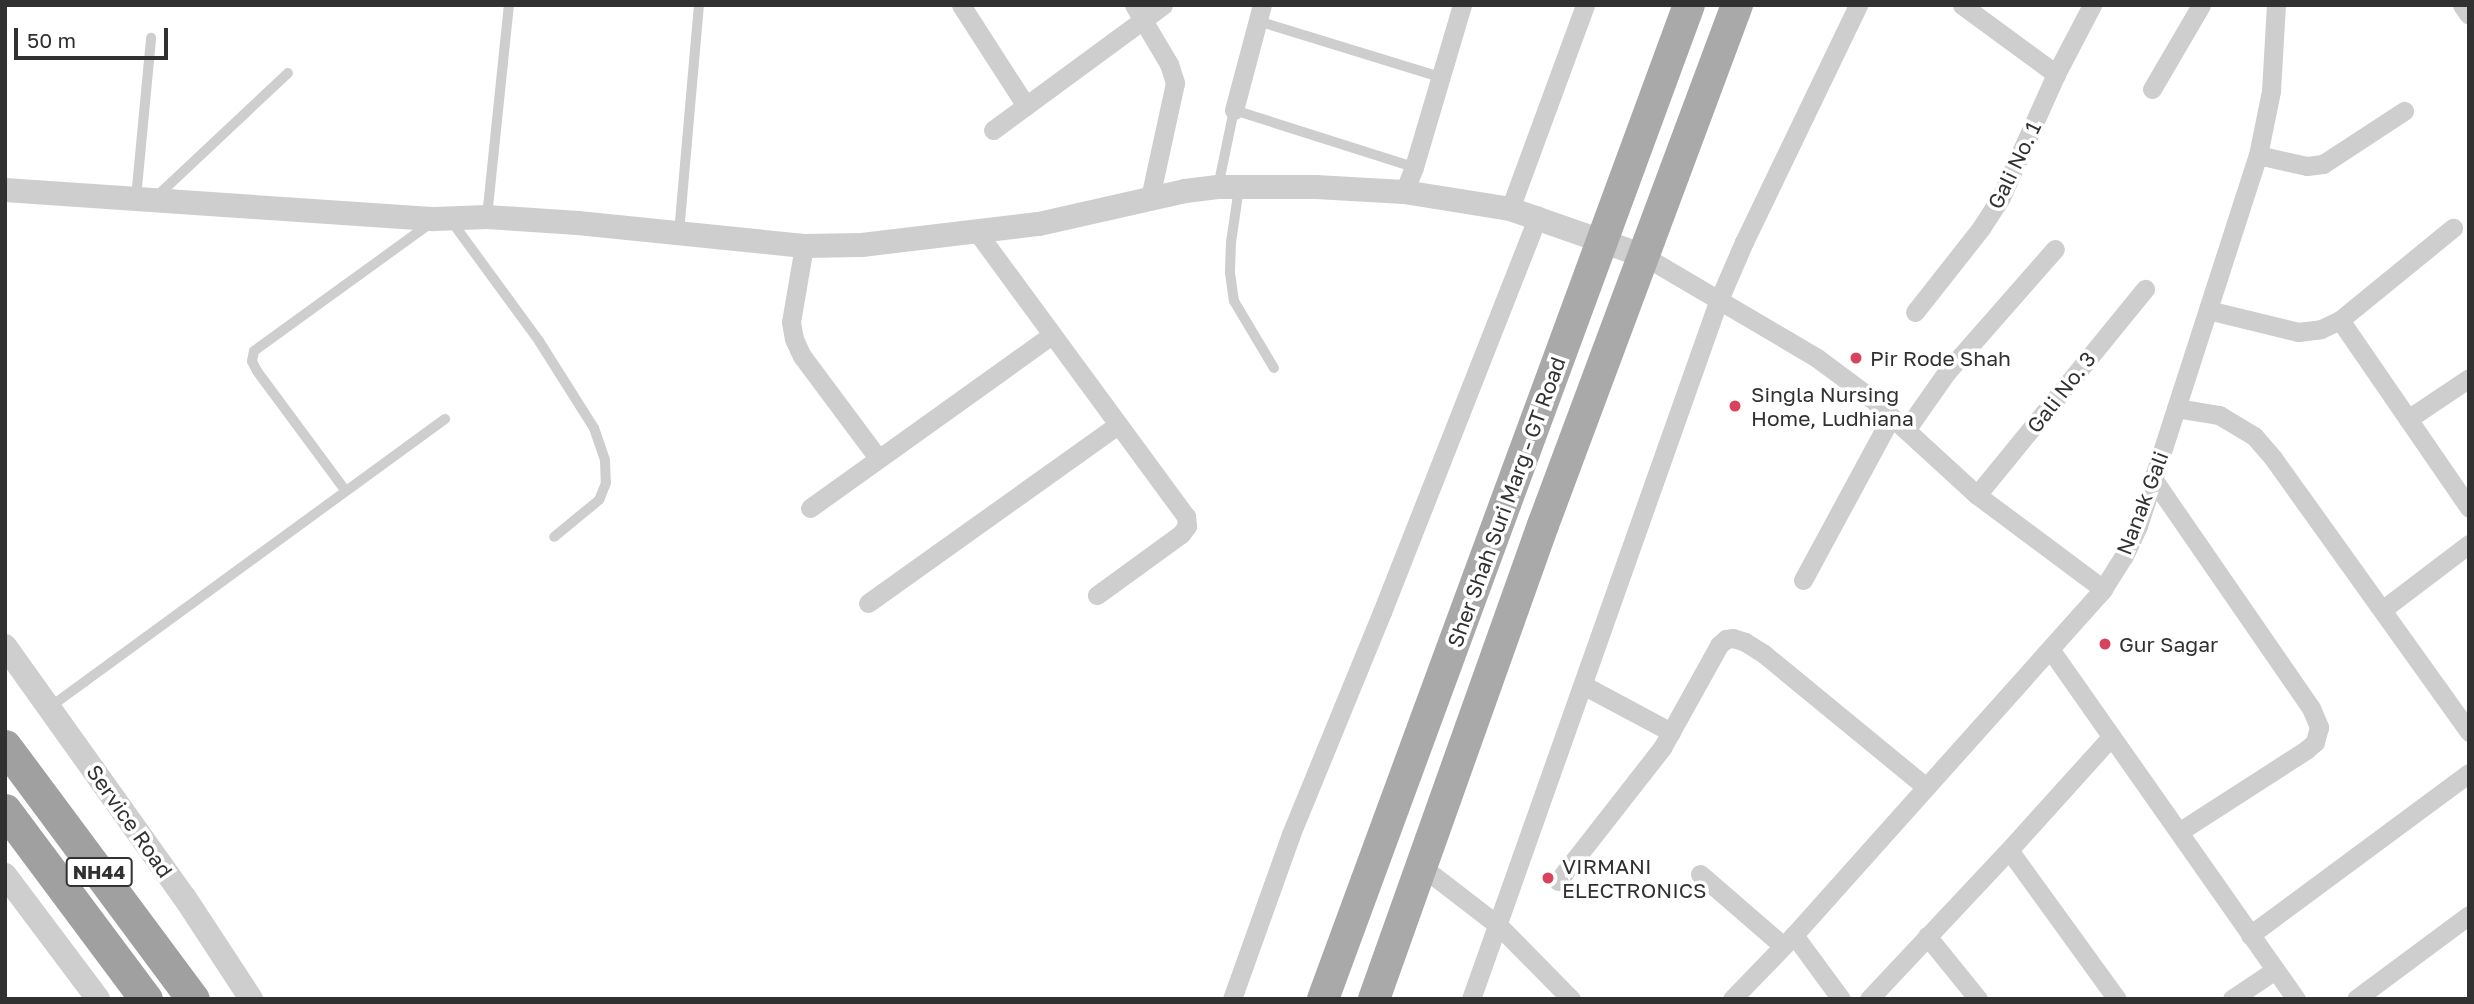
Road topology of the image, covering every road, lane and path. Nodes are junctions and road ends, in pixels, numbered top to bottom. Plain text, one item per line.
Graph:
1 (509, 5) edge
2 (699, 5) edge
3 (961, 5) edge
4 (1163, 5) edge
5 (1462, 5) edge
6 (1585, 5) edge
7 (1689, 5) edge
8 (1737, 5) edge
9 (1858, 5) edge
10 (1962, 5) edge
11 (2092, 5) edge
12 (2201, 5) edge
13 (2276, 5) edge
14 (2462, 5) edge
15 (1139, 12) edge
16 (1260, 13) edge
17 (2469, 15) edge
18 (151, 38) dead end
19 (288, 73) dead end
20 (2056, 74) junction
21 (1440, 77) junction
22 (2152, 89) dead end
23 (1026, 106) junction
24 (1234, 110) junction
25 (2404, 111) dead end
26 (993, 130) dead end
27 (2258, 155) junction
28 (1414, 167) junction
29 (1229, 188) junction
30 (5, 190) edge
31 (1404, 192) junction
32 (1150, 198) junction
33 (145, 200) junction
34 (1510, 209) junction
35 (1538, 216) junction
36 (487, 217) junction
37 (442, 219) junction
38 (2453, 228) dead end
39 (977, 232) junction
40 (679, 234) junction
41 (1602, 242) junction
42 (804, 246) junction
43 (2055, 249) dead end
44 (1644, 256) junction
45 (2145, 289) dead end
46 (1718, 302) junction
47 (2208, 310) junction
48 (1914, 312) dead end
49 (2340, 320) junction
50 (1052, 335) junction
51 (1274, 368) dead end
52 (2469, 378) edge
53 (2176, 408) junction
54 (445, 418) dead end
55 (2408, 419) junction
56 (1898, 423) junction
57 (1118, 425) junction
58 (878, 458) junction
59 (2153, 479) junction
60 (345, 490) junction
61 (1977, 495) junction
62 (810, 508) dead end
63 (2469, 508) edge
64 (554, 537) dead end
65 (2469, 544) edge
66 (1803, 580) dead end
67 (2103, 589) junction
68 (1097, 595) dead end
69 (868, 603) dead end
70 (2382, 610) junction
71 (5, 646) edge
72 (2050, 649) junction
73 (1583, 685) junction
74 (50, 707) junction
75 (1671, 732) junction
76 (2469, 732) edge
77 (2111, 737) junction
78 (5, 746) edge
79 (2469, 773) edge
80 (1926, 787) junction
81 (5, 810) edge
82 (2179, 832) junction
83 (2009, 850) junction
84 (1421, 866) junction
85 (1700, 874) dead end
86 (1558, 881) dead end
87 (9, 888) edge
88 (2469, 915) edge
89 (1499, 926) junction
90 (2250, 935) junction
91 (1927, 936) junction
92 (1788, 940) junction
93 (2275, 970) junction
94 (98, 999) edge
95 (146, 999) edge
96 (193, 999) edge
97 (251, 999) edge
98 (1232, 999) edge
99 (1323, 999) edge
100 (1374, 999) edge
101 (1471, 999) edge
102 (1571, 999) edge
103 (1732, 999) edge
104 (1841, 999) edge
105 (1869, 999) edge
106 (1978, 999) edge
107 (2117, 999) edge
108 (2232, 999) edge
109 (2296, 999) edge
110 (2356, 999) edge

1 - 36 lane
2 - 40 lane
3 - 23 street
4 - 15 street
5 - 21 street
6 - 34 street
7 - 41 main road, Sher Shah Suri Marg - GT Road
8 - 44 main road, Sher Shah Suri Marg - GT Road
9 - 46 street
10 - 20 street
11 - 20 street, Gali No. 1
12 - 22 street
13 - 27 street, Nanak Gali
14 - 17 street
15 - 23 street
15 - 32 street
16 - 21 lane
16 - 24 street
18 - 33 lane
19 - 33 lane
20 - 48 street, Gali No. 1
21 - 28 street
23 - 26 street
24 - 28 lane
24 - 29 lane
25 - 27 street
27 - 47 street, Nanak Gali
28 - 31 street
29 - 31 street
29 - 32 street
29 - 51 lane
30 - 33 street
31 - 34 street
32 - 39 street
33 - 37 street
34 - 35 street
35 - 41 street
35 - 98 street
36 - 37 street
36 - 40 street
37 - 60 lane
37 - 64 lane
38 - 49 street
39 - 42 street
39 - 50 street
40 - 42 street
41 - 44 street
41 - 99 main road, Sher Shah Suri Marg - GT Road
42 - 58 street
43 - 56 street
44 - 46 street
44 - 84 main road, Sher Shah Suri Marg - GT Road
45 - 61 street, Gali No. 3
46 - 56 street
46 - 73 street
47 - 49 street
47 - 53 street, Nanak Gali
49 - 55 street
50 - 57 street
50 - 58 street
52 - 55 street
53 - 59 street, Nanak Gali
53 - 70 street
54 - 60 lane
55 - 63 street
56 - 61 street
56 - 66 street
57 - 68 street
57 - 69 street
58 - 62 street
59 - 67 street, Nanak Gali
59 - 82 street
60 - 74 lane
61 - 67 street
65 - 70 street
67 - 72 street, Nanak Gali
70 - 76 street
71 - 74 street, Service Road
72 - 77 street
72 - 80 street, Nanak Gali
73 - 75 street
73 - 89 street
74 - 97 street, Service Road
75 - 80 street
75 - 86 street
77 - 82 street
77 - 83 street
78 - 96 highway, NH44
79 - 90 street
80 - 92 street, Nanak Gali
81 - 95 highway, NH44
82 - 90 street
83 - 91 street
83 - 107 street
84 - 89 street
84 - 100 main road, Sher Shah Suri Marg - GT Road
85 - 92 street
87 - 94 street
88 - 110 street
89 - 101 street
89 - 102 street
90 - 93 street
91 - 105 street
91 - 106 street
92 - 103 street, Nanak Gali
92 - 104 street
93 - 108 street
93 - 109 street

